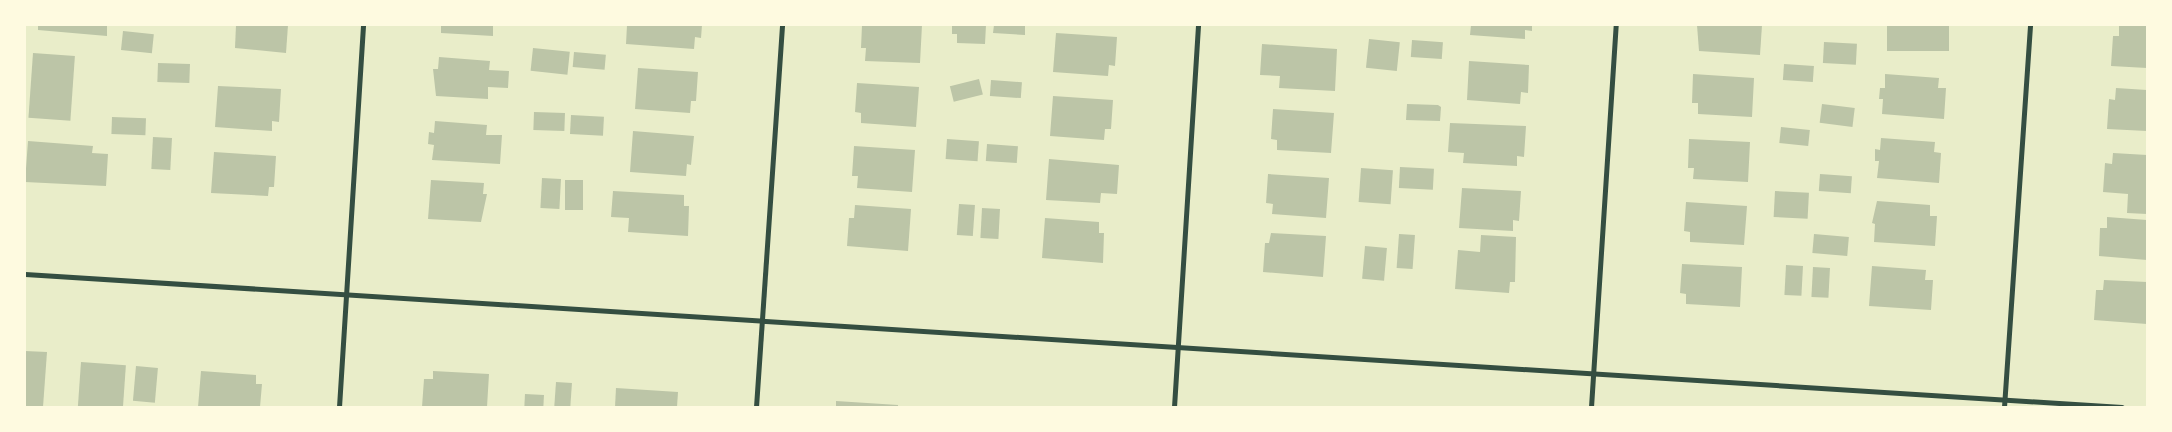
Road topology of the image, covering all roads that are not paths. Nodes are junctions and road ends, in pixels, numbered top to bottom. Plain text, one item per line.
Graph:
1 (363, 25) edge
2 (782, 25) edge
3 (1198, 25) edge
4 (1616, 25) edge
5 (2030, 25) edge
6 (25, 274) edge
7 (346, 295) junction
8 (762, 321) junction
9 (1177, 347) junction
10 (1593, 373) junction
11 (2004, 400) junction
12 (339, 407) edge
13 (756, 407) edge
14 (1174, 407) edge
15 (1591, 407) edge
16 (2004, 407) edge
17 (2122, 407) edge

1 - 7 street
2 - 8 street
3 - 9 street
4 - 10 street
5 - 11 street
6 - 7 street
7 - 8 street
7 - 12 street
8 - 9 street
8 - 13 street
9 - 10 street
9 - 14 street
10 - 11 street
10 - 15 street
11 - 16 street
11 - 17 street

